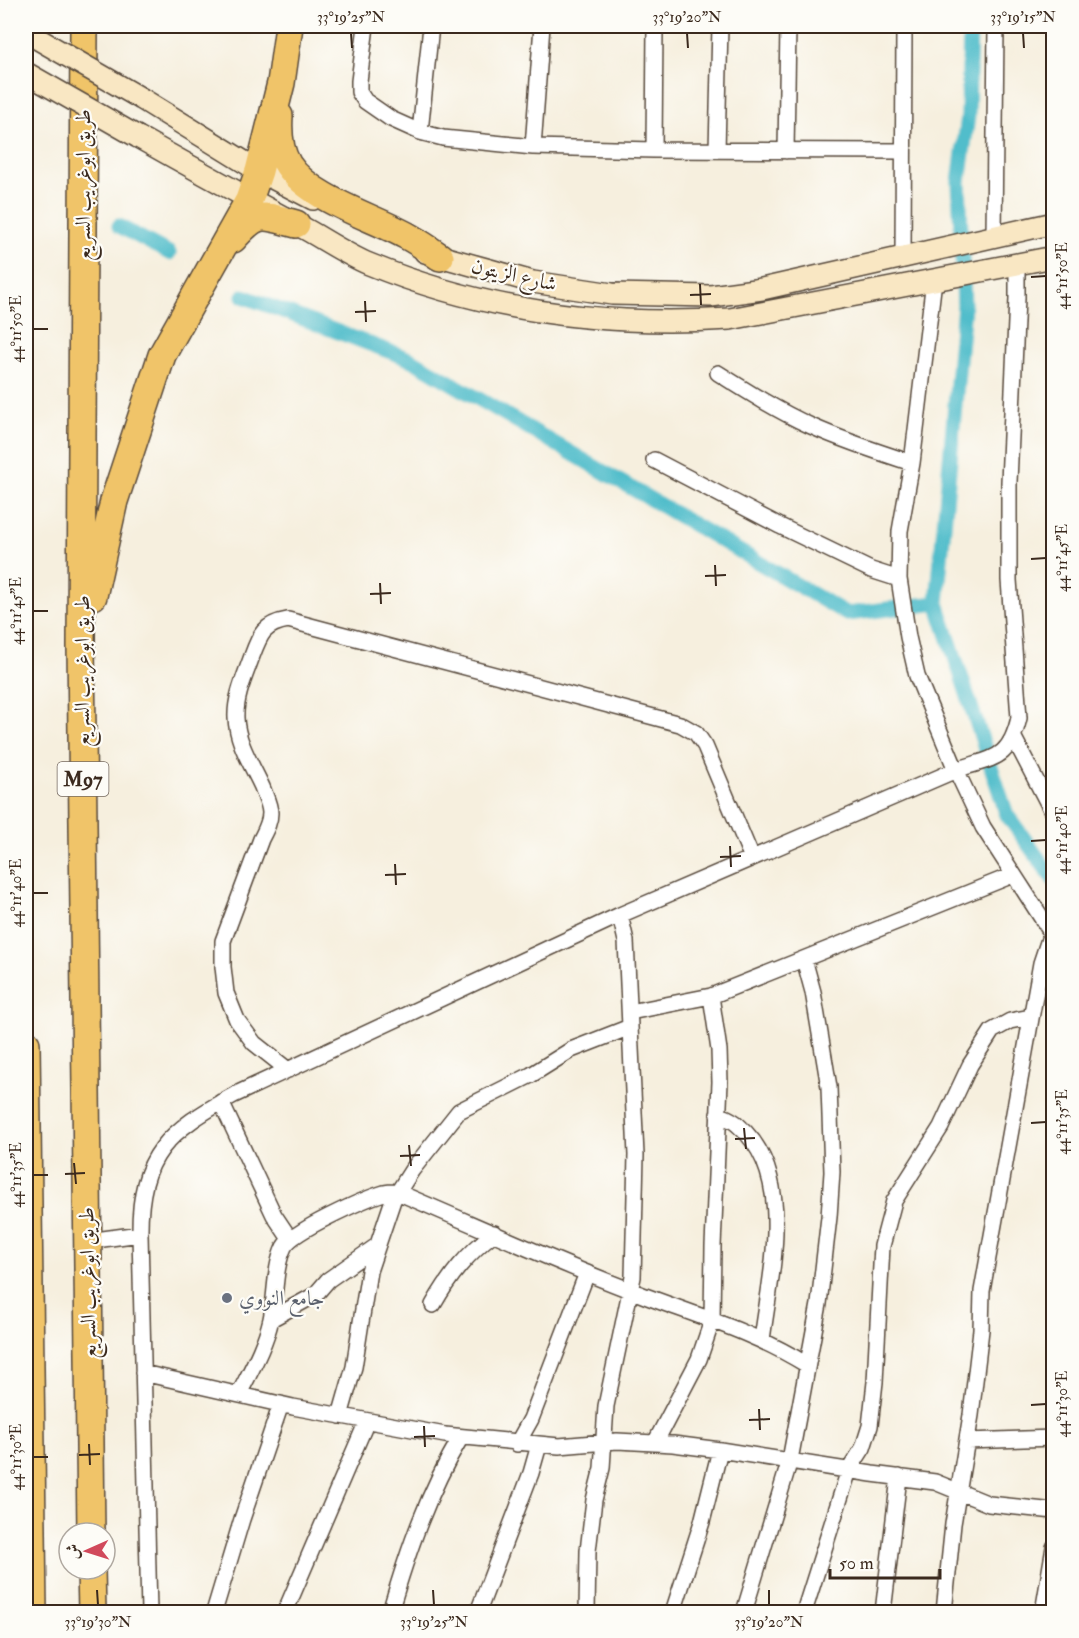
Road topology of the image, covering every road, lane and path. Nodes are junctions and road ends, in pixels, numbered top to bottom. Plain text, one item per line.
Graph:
1 (84, 26) edge
2 (289, 26) edge
3 (366, 26) edge
4 (431, 26) edge
5 (542, 26) edge
6 (656, 26) edge
7 (720, 26) edge
8 (788, 26) edge
9 (904, 26) edge
10 (996, 26) edge
11 (26, 32) edge
12 (26, 73) edge
13 (282, 83) junction
14 (420, 132) junction
15 (534, 147) junction
16 (654, 150) junction
17 (717, 150) junction
18 (786, 151) junction
19 (903, 151) junction
20 (259, 171) junction
21 (249, 200) junction
22 (296, 224) junction
23 (1047, 224) edge
24 (994, 236) junction
25 (218, 255) junction
26 (903, 256) junction
27 (440, 257) junction
28 (1050, 258) edge
29 (1017, 264) junction
30 (940, 279) junction
31 (718, 373) dead end
32 (654, 460) dead end
33 (912, 463) junction
34 (899, 579) junction
35 (81, 646) junction
36 (1014, 738) junction
37 (956, 770) junction
38 (1053, 815) edge
39 (752, 858) junction
40 (1013, 875) junction
41 (620, 915) junction
42 (1052, 935) edge
43 (804, 959) junction
44 (711, 996) junction
45 (1031, 1017) junction
46 (630, 1020) junction
47 (26, 1044) edge
48 (288, 1070) junction
49 (221, 1102) junction
50 (718, 1114) junction
51 (27, 1191) edge
52 (397, 1192) junction
53 (494, 1233) junction
54 (140, 1234) junction
55 (290, 1239) junction
56 (88, 1242) junction
57 (378, 1245) junction
58 (587, 1273) junction
59 (630, 1291) junction
60 (433, 1305) dead end
61 (271, 1318) junction
62 (712, 1321) junction
63 (762, 1340) junction
64 (807, 1365) junction
65 (143, 1373) junction
66 (239, 1394) junction
67 (281, 1404) junction
68 (340, 1416) junction
69 (367, 1420) junction
70 (461, 1437) junction
71 (1053, 1438) edge
72 (967, 1441) junction
73 (604, 1443) junction
74 (655, 1443) junction
75 (517, 1444) junction
76 (539, 1445) junction
77 (720, 1450) junction
78 (789, 1460) junction
79 (849, 1470) junction
80 (899, 1477) junction
81 (958, 1492) junction
82 (1053, 1512) edge
83 (91, 1521) edge
84 (1053, 1547) edge
85 (91, 1581) edge
86 (33, 1612) edge
87 (92, 1612) edge
88 (149, 1612) edge
89 (214, 1612) edge
90 (285, 1612) edge
91 (390, 1612) edge
92 (478, 1612) edge
93 (587, 1612) edge
94 (673, 1612) edge
95 (744, 1612) edge
96 (804, 1612) edge
97 (884, 1612) edge
98 (944, 1612) edge
99 (1043, 1612) edge

1 - 35 highway, طريق ابوغريب السريع / M97
2 - 13 highway
3 - 14 street
4 - 14 street
5 - 15 street
6 - 16 street
7 - 17 street
8 - 18 street
9 - 19 street
10 - 24 street
11 - 20 main road, شارع الزيتون, bridge
12 - 21 main road, شارع الزيتون, bridge
13 - 20 highway
13 - 27 highway
14 - 15 street
15 - 16 street
16 - 17 street
17 - 18 street
18 - 19 street
19 - 26 street
20 - 21 highway
20 - 27 main road, شارع الزيتون
21 - 22 main road, شارع الزيتون
21 - 25 highway
22 - 25 highway
22 - 30 main road, شارع الزيتون
23 - 24 main road, شارع الزيتون
23 - 28 main road
24 - 26 main road, شارع الزيتون
25 - 35 highway
26 - 27 main road, شارع الزيتون
28 - 29 main road, شارع الزيتون
29 - 30 main road, شارع الزيتون
29 - 36 street
30 - 33 street
31 - 33 street
32 - 34 street
33 - 34 street
34 - 37 street
35 - 56 highway, طريق ابوغريب السريع / M97
36 - 37 street
36 - 38 street
37 - 39 street
37 - 40 street
39 - 41 street
39 - 48 street
40 - 42 street
40 - 43 street
41 - 46 street
41 - 48 street
42 - 45 street
43 - 44 street
43 - 64 street
44 - 46 street
44 - 50 street
45 - 72 street
45 - 79 street
46 - 52 street
46 - 59 street
47 - 51 highway
48 - 49 street
49 - 54 street
49 - 55 street
50 - 62 street
50 - 63 street
51 - 86 highway
52 - 53 street
52 - 55 street
52 - 57 street
53 - 58 street
53 - 60 street
54 - 56 street
54 - 65 street
55 - 61 street
56 - 83 highway, طريق ابوغريب السريع / M97
57 - 61 street
57 - 68 street
58 - 59 street
58 - 75 street
59 - 62 street
59 - 73 street
61 - 66 street
62 - 63 street
62 - 74 street
63 - 64 street
64 - 78 street
65 - 66 street
65 - 88 street
66 - 67 street
67 - 68 street
67 - 89 street
68 - 69 street
69 - 70 street
69 - 90 street
70 - 75 street
70 - 91 street
71 - 72 street
72 - 81 street
73 - 74 street
73 - 76 street
73 - 93 street
74 - 77 street
75 - 76 street
76 - 92 street
77 - 78 street
77 - 94 street
78 - 79 street
78 - 95 street
79 - 80 street
79 - 96 street
80 - 81 street
80 - 97 street
81 - 82 street
81 - 98 street
84 - 99 street
85 - 87 highway

